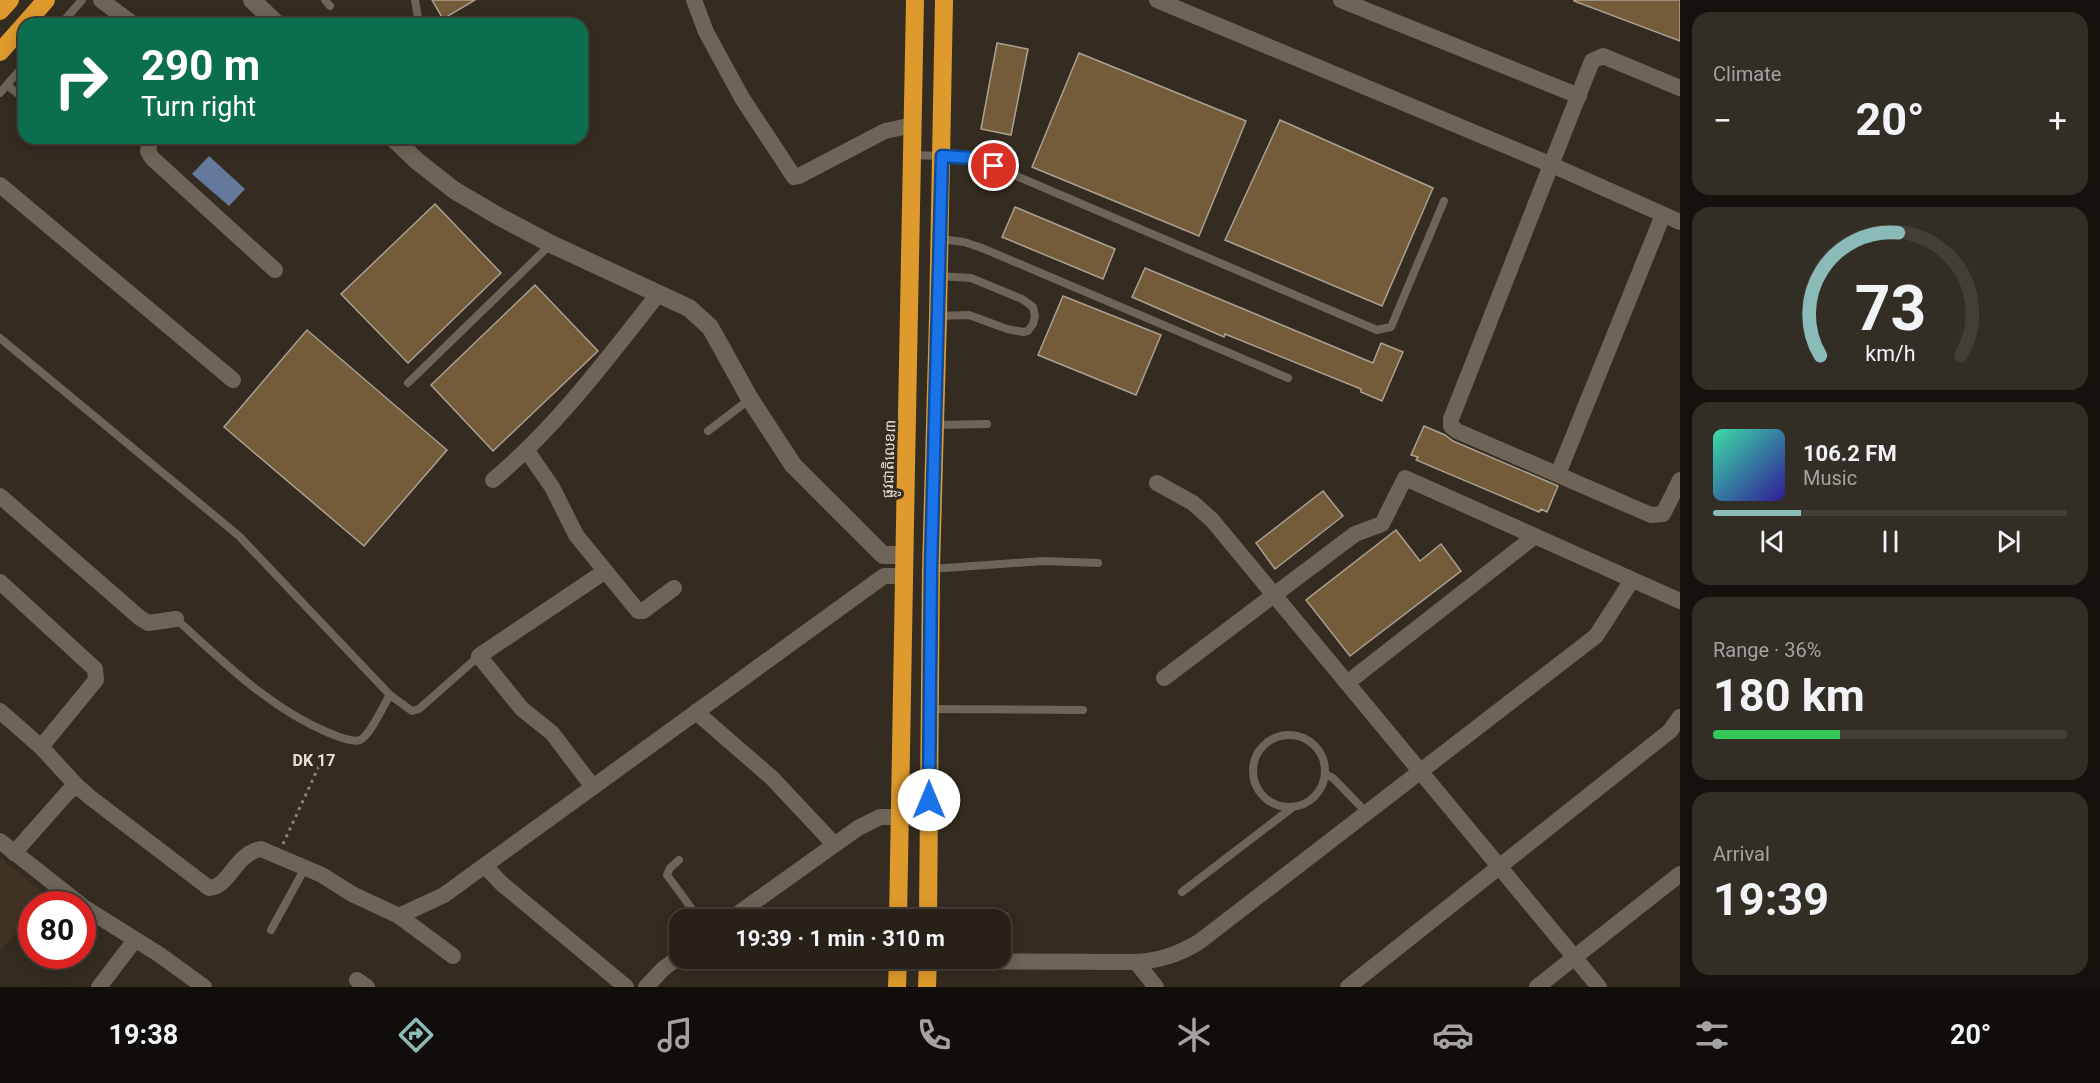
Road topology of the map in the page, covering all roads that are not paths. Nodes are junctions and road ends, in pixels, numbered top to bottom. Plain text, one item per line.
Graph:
1 (10, 0) edge
2 (46, 0) edge
3 (82, 0) edge
4 (101, 0) edge
5 (415, 0) edge
6 (694, 0) edge
7 (915, 0) edge
8 (944, 0) edge
9 (1157, 0) edge
10 (1341, 0) edge
11 (258, 2) edge
12 (0, 11) edge
13 (30, 18) edge
14 (66, 18) edge
15 (125, 18) edge
16 (272, 18) edge
17 (418, 18) edge
18 (18, 32) edge
19 (0, 52) edge
20 (18, 72) edge
21 (7, 85) junction
22 (1680, 88) edge
23 (0, 93) edge
24 (18, 94) edge
25 (1579, 96) junction
26 (913, 125) junction
27 (150, 144) edge
28 (399, 144) edge
29 (912, 155) junction
30 (942, 156) junction
31 (1552, 165) junction
32 (0, 185) edge
33 (1444, 201) dead end
34 (1663, 215) junction
35 (1680, 222) edge
36 (940, 238) junction
37 (551, 244) junction
38 (274, 270) dead end
39 (939, 276) junction
40 (659, 293) junction
41 (939, 316) junction
42 (0, 338) edge
43 (1288, 378) dead end
44 (233, 381) dead end
45 (408, 383) dead end
46 (750, 399) junction
47 (987, 424) dead end
48 (935, 425) junction
49 (708, 431) dead end
50 (527, 451) junction
51 (1557, 474) junction
52 (494, 480) dead end
53 (1680, 480) edge
54 (1157, 483) dead end
55 (0, 496) edge
56 (1535, 536) junction
57 (883, 555) junction
58 (904, 555) junction
59 (1098, 563) dead end
60 (931, 569) junction
61 (604, 572) junction
62 (884, 576) junction
63 (903, 576) junction
64 (1632, 580) junction
65 (0, 582) edge
66 (674, 588) dead end
67 (1274, 594) junction
68 (1680, 601) edge
69 (176, 619) joint
70 (479, 656) junction
71 (1164, 678) dead end
72 (1347, 683) junction
73 (390, 694) junction
74 (929, 709) junction
75 (1083, 710) dead end
76 (0, 711) edge
77 (696, 712) junction
78 (1680, 717) edge
79 (41, 747) junction
80 (1420, 771) junction
81 (1325, 774) junction
82 (77, 786) junction
83 (593, 786) junction
84 (1293, 807) junction
85 (1367, 813) junction
86 (899, 817) junction
87 (0, 841) edge
88 (834, 844) junction
89 (14, 853) junction
90 (679, 860) dead end
91 (485, 866) junction
92 (304, 868) junction
93 (1500, 868) junction
94 (1680, 874) edge
95 (63, 891) edge
96 (1182, 892) dead end
97 (692, 909) edge
98 (744, 909) edge
99 (898, 909) edge
100 (928, 909) edge
101 (96, 915) edge
102 (399, 916) junction
103 (271, 930) dead end
104 (135, 940) junction
105 (453, 956) dead end
106 (1574, 958) junction
107 (1011, 961) edge
108 (1136, 962) junction
109 (669, 964) edge
110 (898, 969) edge
111 (928, 969) edge
112 (99, 987) edge
113 (204, 987) edge
114 (626, 987) edge
115 (646, 987) edge
116 (897, 987) edge
117 (927, 987) edge
118 (1156, 987) edge
119 (1348, 987) edge
120 (1537, 987) edge
121 (1599, 987) edge

1 - 12 highway
2 - 13 highway
3 - 14 lane
4 - 15 street
5 - 17 lane
6 - 26 street
7 - 26 highway, ផ្លូវជាតិលេខ៣
8 - 30 highway
9 - 31 street
10 - 25 street
11 - 16 street
18 - 19 highway
20 - 21 lane
21 - 23 lane
21 - 24 lane
22 - 25 street
25 - 31 street
26 - 29 highway, ផ្លូវជាតិលេខ៣
27 - 38 street
28 - 37 street
29 - 30 lane
29 - 58 highway, ផ្លូវជាតិលេខ៣
30 - 33 lane
30 - 36 highway
31 - 34 street
31 - 51 street
32 - 44 street
34 - 35 street
34 - 51 street
36 - 39 highway
36 - 43 lane
37 - 40 street
37 - 45 lane
39 - 41 highway
39 - 41 lane
40 - 46 street
40 - 50 street
41 - 48 highway
42 - 73 lane
46 - 49 lane
46 - 57 street
47 - 48 lane
48 - 60 highway
50 - 52 street
50 - 61 street
51 - 53 street
54 - 67 street
55 - 69 street
56 - 64 street
56 - 67 street
56 - 72 street
57 - 58 street
57 - 62 street
58 - 63 highway, ផ្លូវជាតិលេខ៣
59 - 60 lane
60 - 74 highway
61 - 66 street
61 - 70 street
62 - 63 street
62 - 77 street
63 - 86 highway, ផ្លូវជាតិលេខ៣
64 - 68 street
64 - 80 street
65 - 79 street
67 - 71 street
67 - 72 street
69 - 73 lane
70 - 73 lane
70 - 83 street
72 - 80 street
74 - 75 lane
74 - 100 highway
76 - 79 street
77 - 83 street
77 - 88 street
78 - 93 street
79 - 82 street
80 - 85 street
80 - 93 street
81 - 84 lane
81 - 84 lane
81 - 85 lane
82 - 89 street
82 - 92 street
83 - 91 street
84 - 96 lane
85 - 108 street
86 - 88 street
86 - 99 highway, ផ្លូវជាតិលេខ៣
87 - 89 street
88 - 98 street
89 - 95 street
90 - 97 lane
91 - 102 street
91 - 114 street
92 - 102 street
92 - 103 lane
93 - 106 street
93 - 119 street
94 - 106 street
101 - 104 street
102 - 105 street
104 - 112 street
104 - 113 street
106 - 120 street
106 - 121 street
107 - 108 street
108 - 118 street
109 - 115 street
110 - 116 highway
111 - 117 highway

